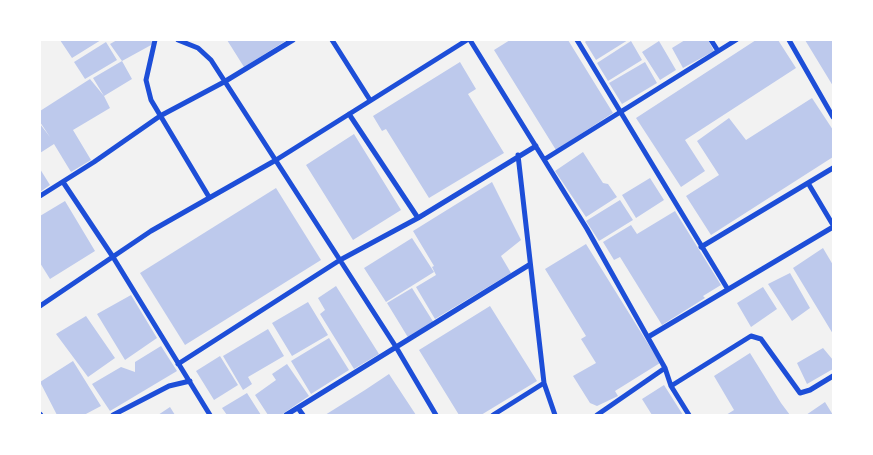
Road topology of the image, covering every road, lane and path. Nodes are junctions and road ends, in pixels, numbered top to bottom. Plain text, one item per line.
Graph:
1 (154, 40) edge
2 (178, 40) edge
3 (293, 40) edge
4 (332, 40) edge
5 (468, 40) edge
6 (577, 40) edge
7 (711, 40) edge
8 (736, 40) edge
9 (789, 40) edge
10 (718, 51) junction
11 (224, 82) junction
12 (370, 100) junction
13 (619, 112) junction
14 (349, 114) junction
15 (160, 116) junction
16 (833, 117) edge
17 (536, 146) junction
18 (518, 155) junction
19 (544, 159) junction
20 (276, 160) junction
21 (833, 168) edge
22 (63, 182) junction
23 (808, 183) junction
24 (40, 196) edge
25 (209, 197) junction
26 (418, 218) junction
27 (833, 225) edge
28 (701, 247) junction
29 (113, 257) junction
30 (340, 260) junction
31 (529, 265) junction
32 (728, 288) junction
33 (40, 306) edge
34 (648, 336) junction
35 (396, 347) junction
36 (178, 364) junction
37 (665, 368) junction
38 (833, 376) edge
39 (190, 381) junction
40 (544, 383) junction
41 (671, 386) junction
42 (298, 408) junction
43 (113, 415) edge
44 (210, 415) edge
45 (286, 415) edge
46 (303, 415) edge
47 (436, 415) edge
48 (493, 415) edge
49 (556, 415) edge
50 (598, 415) edge
51 (689, 415) edge

1 - 15 street
2 - 11 street
3 - 11 street
4 - 12 street
5 - 12 street
5 - 17 street
6 - 13 street
7 - 10 street
8 - 10 street
9 - 16 street
10 - 13 street
11 - 15 street
11 - 20 street
12 - 14 street
13 - 19 street
13 - 28 street
14 - 20 street
14 - 26 street
15 - 22 street
15 - 25 street
17 - 18 street
17 - 19 street
18 - 26 street
18 - 31 street
19 - 34 street
20 - 25 street
20 - 30 street
21 - 23 street
22 - 24 street
22 - 29 street
23 - 27 street
23 - 28 street
25 - 29 street
26 - 30 street
27 - 32 street
28 - 32 street
29 - 33 street
29 - 36 street
30 - 35 street
30 - 36 street
31 - 35 street
31 - 40 street
32 - 34 street
34 - 37 street
35 - 42 street
35 - 47 street
36 - 39 street
37 - 41 street
37 - 50 street
38 - 41 street
39 - 43 street
39 - 44 street
40 - 48 street
40 - 49 street
41 - 51 street
42 - 45 street
42 - 46 street

